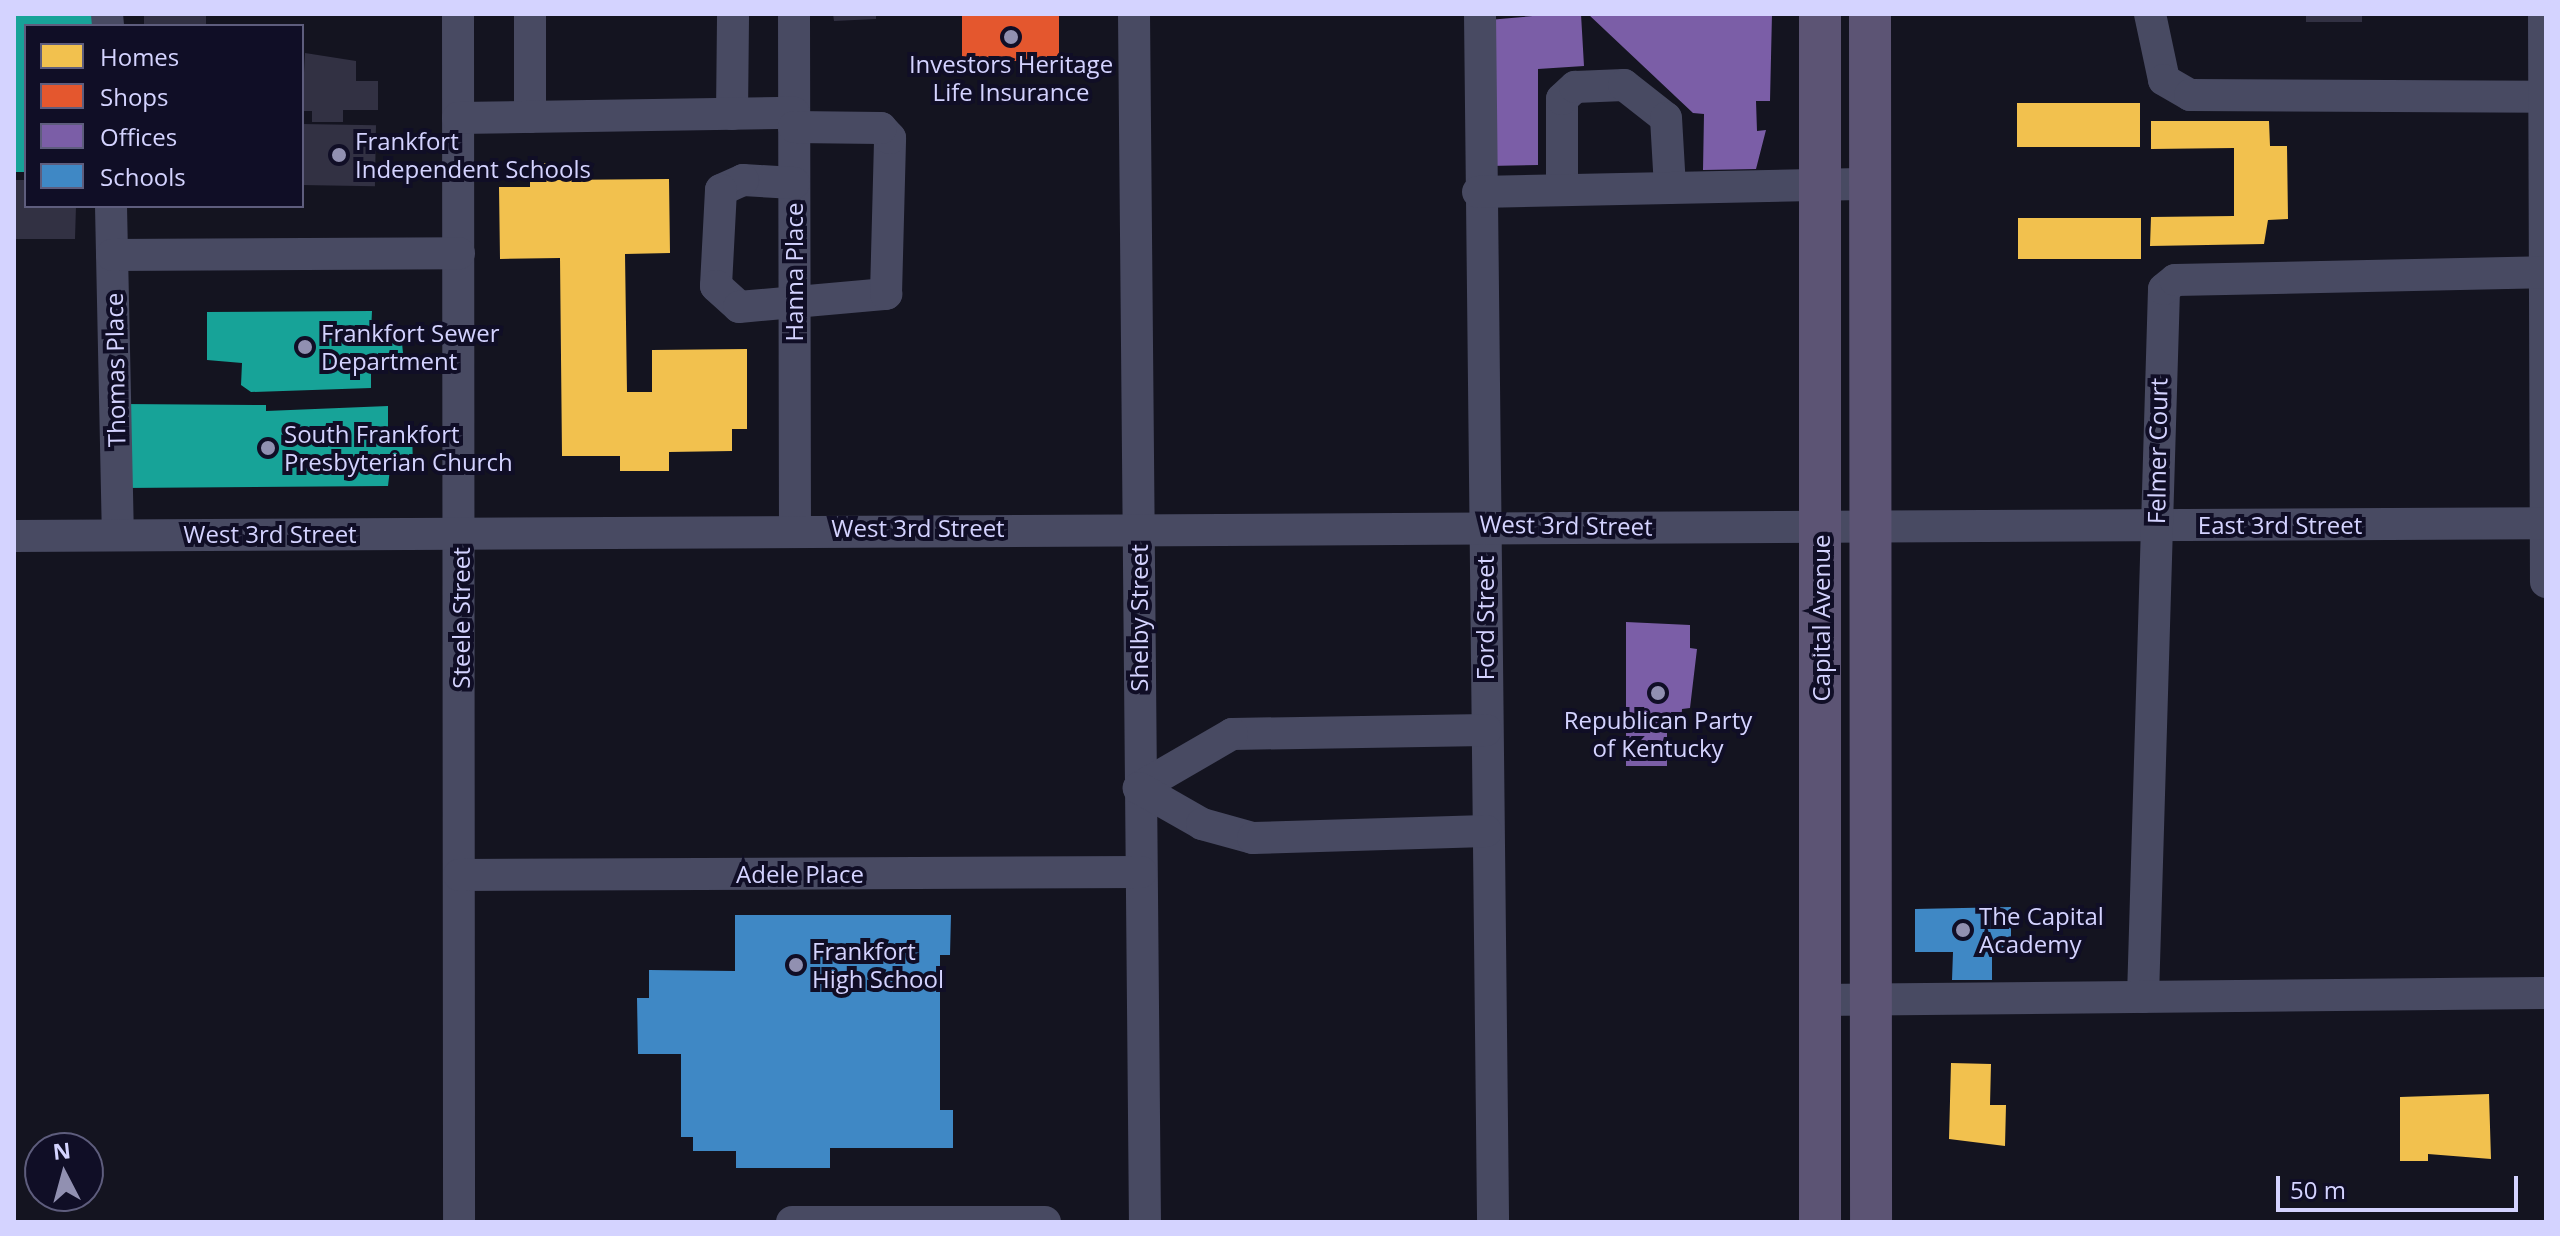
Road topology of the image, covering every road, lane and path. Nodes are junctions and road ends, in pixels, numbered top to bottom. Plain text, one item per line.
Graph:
1 (458, 14) edge
2 (530, 14) edge
3 (733, 14) edge
4 (794, 14) edge
5 (1134, 14) edge
6 (1480, 14) edge
7 (1820, 14) edge
8 (1870, 14) edge
9 (2150, 14) edge
10 (2544, 14) edge
11 (2544, 97) edge
12 (732, 114) junction
13 (530, 117) junction
14 (458, 118) junction
15 (794, 120) junction
16 (794, 183) junction
17 (1871, 184) junction
18 (1822, 186) junction
19 (1670, 188) junction
20 (1562, 190) junction
21 (1478, 192) junction
22 (111, 208) edge
23 (459, 253) junction
24 (112, 255) junction
25 (2545, 272) edge
26 (795, 307) junction
27 (2546, 523) edge
28 (1485, 524) junction
29 (2156, 526) junction
30 (1139, 527) junction
31 (795, 529) junction
32 (1822, 529) junction
33 (1870, 529) junction
34 (461, 532) junction
35 (118, 535) junction
36 (14, 536) edge
37 (2546, 582) edge
38 (1486, 730) junction
39 (1139, 788) junction
40 (1486, 831) junction
41 (1141, 872) junction
42 (459, 875) junction
43 (2546, 993) edge
44 (2143, 997) junction
45 (1818, 1000) junction
46 (1868, 1000) junction
47 (459, 1222) edge
48 (792, 1222) edge
49 (1045, 1222) edge
50 (1145, 1222) edge
51 (1493, 1222) edge
52 (1820, 1222) edge
53 (1871, 1222) edge

1 - 14 street, Steele Street
2 - 13 street
3 - 12 street
4 - 15 street, Hanna Place
5 - 30 street, Shelby Street
6 - 21 street, Ford Street
7 - 18 main road, Capital Avenue
8 - 17 main road, Capital Avenue
9 - 11 street
10 - 11 street
11 - 25 street
12 - 13 street
12 - 15 street
13 - 14 street
14 - 23 street, Steele Street
15 - 16 street, Hanna Place
15 - 26 street
16 - 26 street, Hanna Place
16 - 26 street
17 - 18 street
17 - 33 main road, Capital Avenue
18 - 19 street
18 - 32 main road, Capital Avenue
19 - 20 street
19 - 20 street
20 - 21 street
21 - 28 street, Ford Street
22 - 24 street, Thomas Place
23 - 24 street
23 - 34 street, Steele Street
24 - 35 street, Thomas Place
25 - 27 street
25 - 29 street, Felmer Court
26 - 31 street, Hanna Place
27 - 29 street, East 3rd Street
27 - 37 street
28 - 30 street, West 3rd Street
28 - 32 street, West 3rd Street
28 - 38 street, Ford Street
29 - 33 street, East 3rd Street
29 - 44 street, Felmer Court
30 - 31 street, West 3rd Street
30 - 39 street, Shelby Street
31 - 34 street, West 3rd Street
32 - 33 street, East 3rd Street
32 - 45 main road, Capital Avenue
33 - 46 main road, Capital Avenue
34 - 35 street, West 3rd Street
34 - 42 street, Steele Street
35 - 36 street, West 3rd Street
38 - 39 street
38 - 40 street, Ford Street
39 - 40 street
39 - 41 street, Shelby Street
40 - 51 street, Ford Street
41 - 42 street, Adele Place
41 - 50 street, Shelby Street
42 - 47 street, Steele Street
43 - 44 street
44 - 46 street
45 - 46 street
45 - 52 main road, Capital Avenue
46 - 53 main road, Capital Avenue
48 - 49 street

